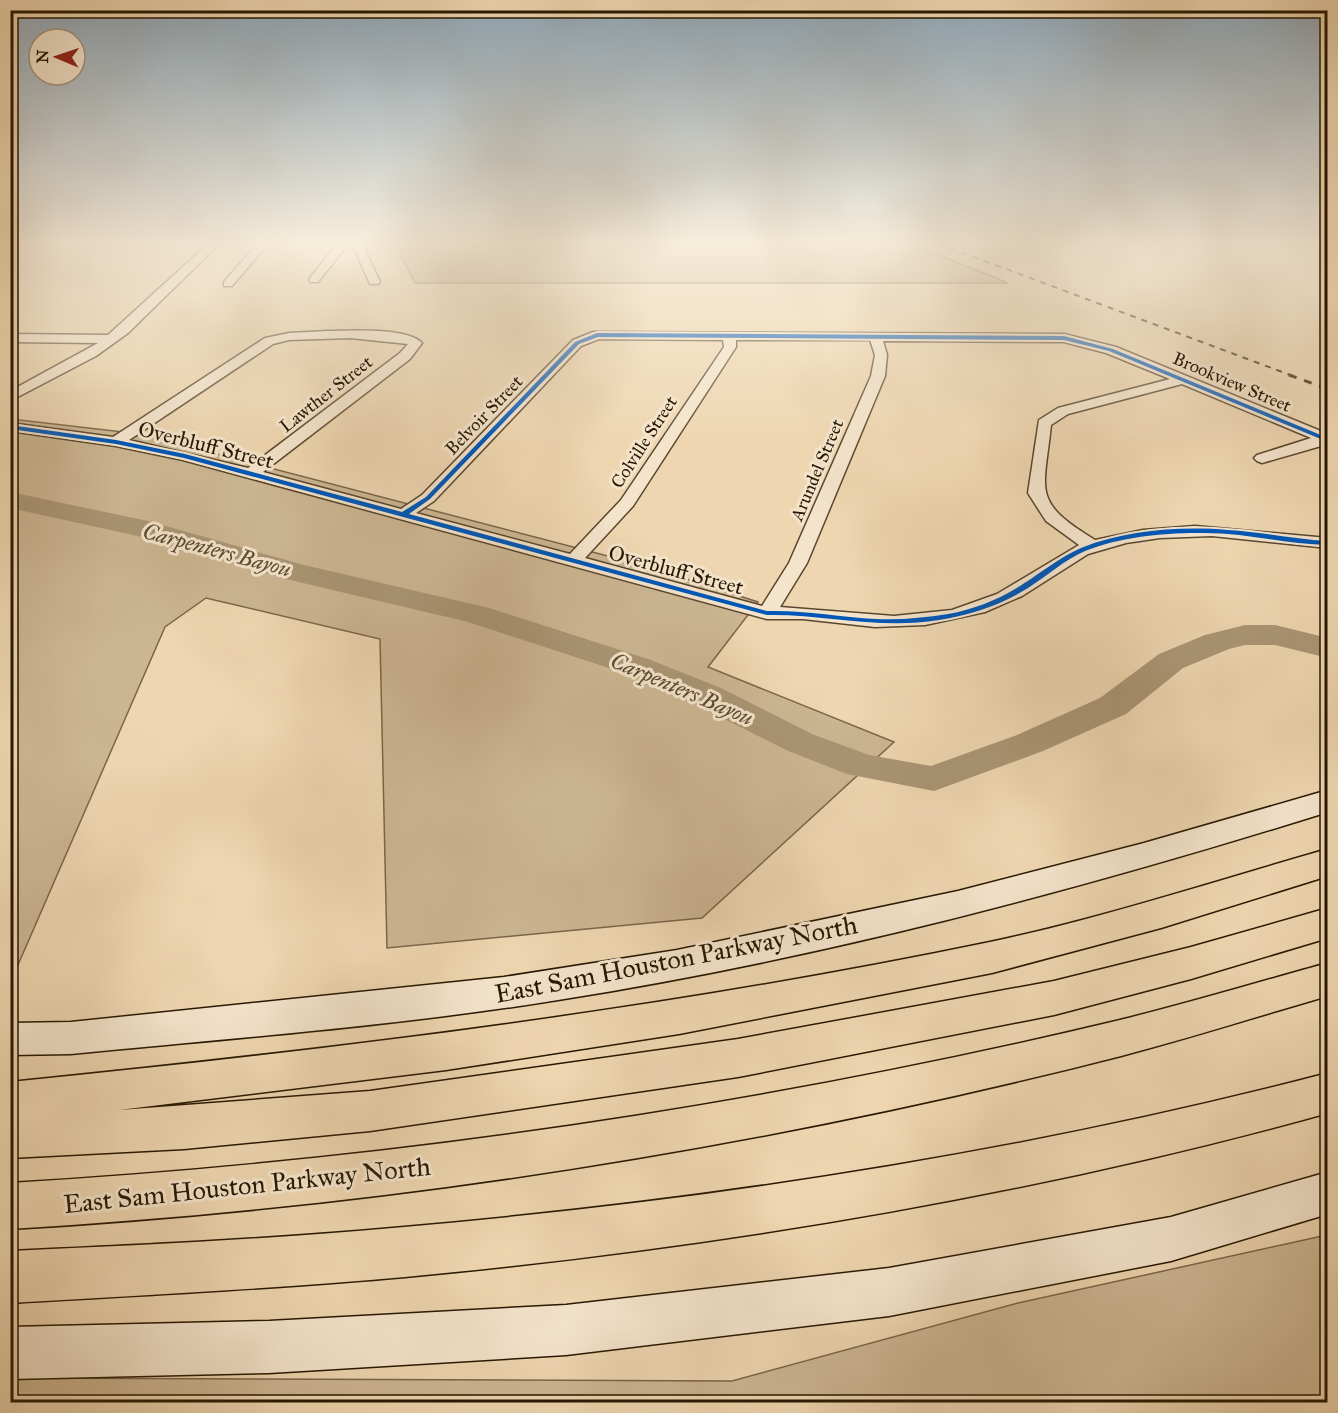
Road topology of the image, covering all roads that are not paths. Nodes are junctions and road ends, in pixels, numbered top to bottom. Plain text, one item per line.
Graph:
1 (143, 310) edge
2 (729, 335) junction
3 (875, 336) junction
4 (587, 337) joint
5 (10, 338) edge
6 (111, 339) junction
7 (1184, 380) junction
8 (10, 397) edge
9 (10, 427) edge
10 (1326, 440) edge
11 (116, 441) junction
12 (1262, 458) dead end
13 (252, 474) junction
14 (403, 515) junction
15 (1328, 543) edge
16 (1092, 546) junction
17 (573, 561) junction
18 (767, 613) junction
19 (1328, 801) edge
20 (1328, 862) edge
21 (1328, 922) edge
22 (1328, 979) edge
23 (10, 1039) edge
24 (1328, 1093) edge
25 (10, 1102) edge
26 (10, 1137) edge
27 (1328, 1193) edge
28 (10, 1206) edge
29 (10, 1277) edge
30 (10, 1353) edge

1 - 6 street
2 - 3 street, Brookview Street
2 - 4 street, Brookview Street
2 - 17 street, Colville Street
3 - 7 street, Brookview Street
3 - 18 street, Arundel Street
4 - 14 street, Belvoir Street
5 - 6 street
6 - 8 street
7 - 10 street, Brookview Street
7 - 16 street
9 - 11 street, Overbluff Street
10 - 12 street
11 - 13 street, Overbluff Street
11 - 13 street, Lawther Street
13 - 14 street, Overbluff Street
14 - 17 street, Overbluff Street
15 - 16 street, Overbluff Street
16 - 18 street, Overbluff Street
17 - 18 street, Overbluff Street
19 - 23 main road, East Sam Houston Parkway North
20 - 25 highway
21 - 26 highway
22 - 28 highway, East Sam Houston Parkway North
24 - 29 highway
27 - 30 main road

